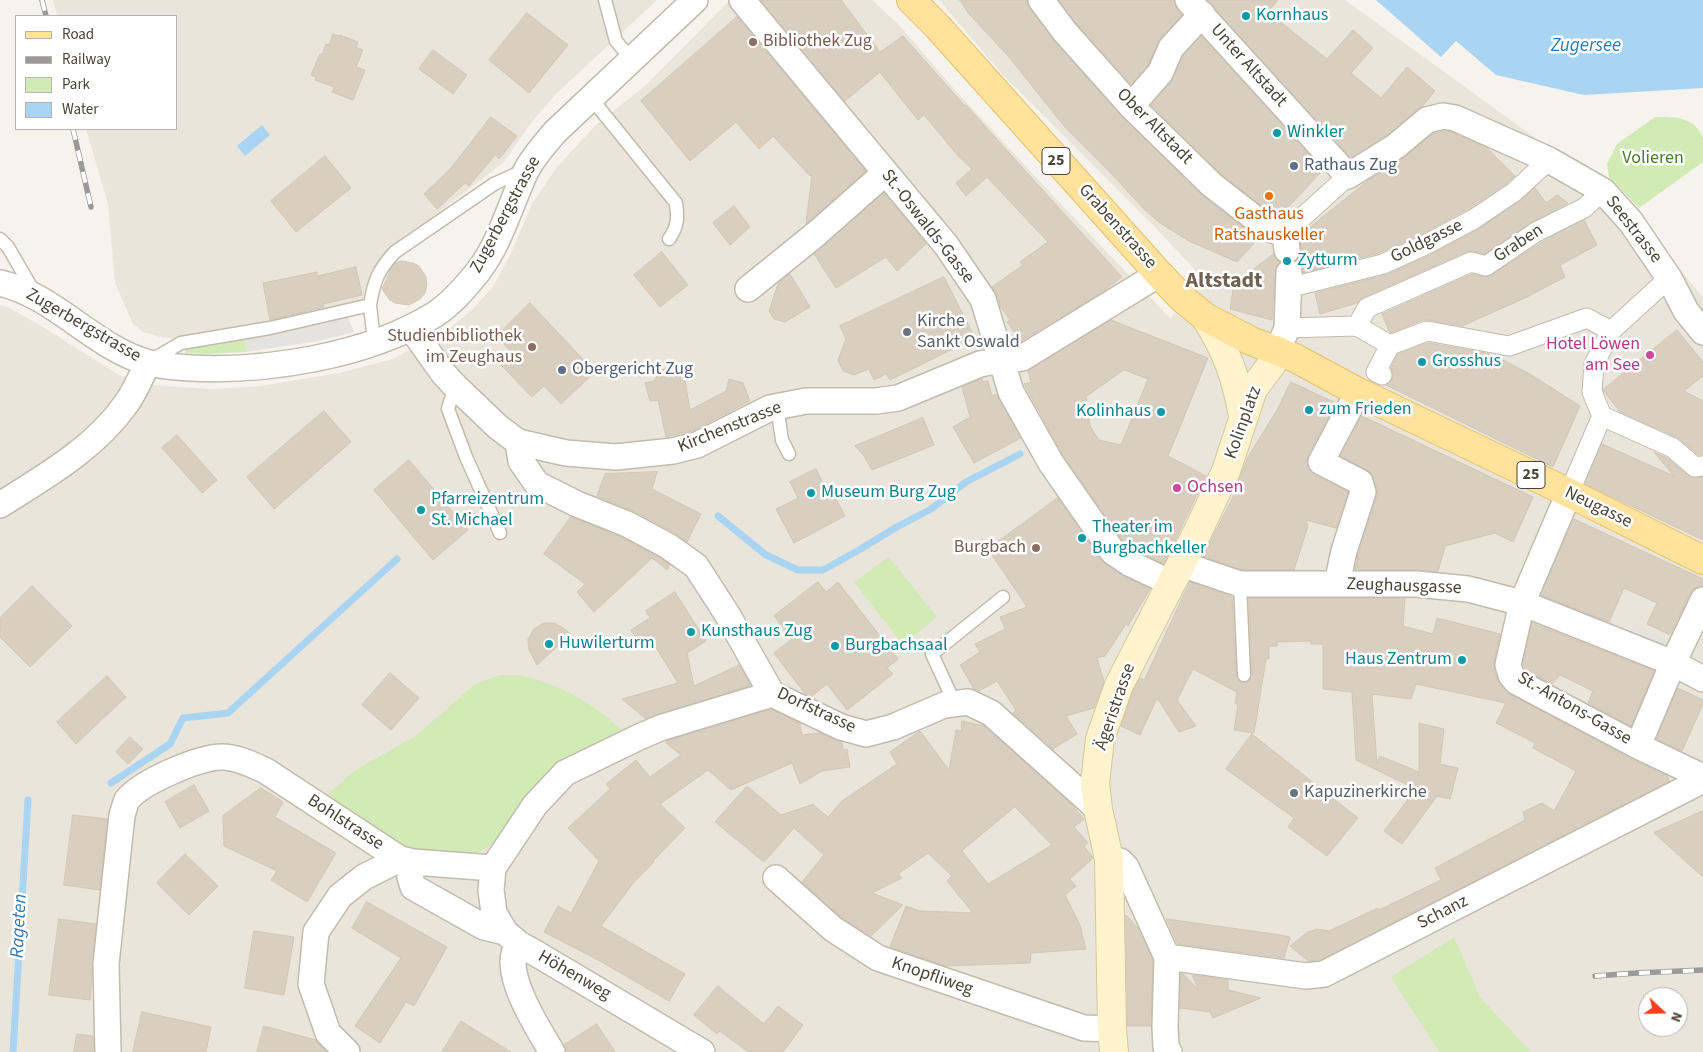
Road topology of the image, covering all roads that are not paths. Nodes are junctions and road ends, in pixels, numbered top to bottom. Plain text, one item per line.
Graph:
1 (605, 0) edge
2 (695, 0) edge
3 (742, 0) edge
4 (912, 0) edge
5 (1041, 0) edge
6 (1195, 7) edge
7 (631, 60) junction
8 (591, 98) junction
9 (1131, 106) junction
10 (1549, 160) junction
11 (527, 169) junction
12 (885, 173) junction
13 (1348, 176) junction
14 (1603, 191) junction
15 (0, 239) edge
16 (669, 239) dead end
17 (1287, 261) junction
18 (1159, 274) junction
19 (1669, 278) junction
20 (0, 282) edge
21 (748, 289) dead end
22 (36, 296) junction
23 (370, 305) junction
24 (1205, 317) junction
25 (1357, 326) junction
26 (411, 328) junction
27 (1611, 331) junction
28 (1703, 332) edge
29 (1283, 339) junction
30 (374, 342) junction
31 (1390, 344) junction
32 (1001, 360) junction
33 (148, 363) junction
34 (1382, 376) dead end
35 (455, 386) junction
36 (1358, 392) junction
37 (778, 415) junction
38 (1602, 416) junction
39 (1243, 418) junction
40 (518, 442) junction
41 (789, 454) dead end
42 (1703, 466) edge
43 (1226, 471) joint
44 (1570, 494) junction
45 (0, 505) edge
46 (500, 533) dead end
47 (1703, 560) edge
48 (1176, 574) junction
49 (1240, 584) junction
50 (1338, 584) junction
51 (1003, 597) dead end
52 (1703, 600) edge
53 (1522, 603) junction
54 (1673, 663) junction
55 (1244, 675) dead end
56 (1703, 679) edge
57 (772, 694) junction
58 (955, 704) junction
59 (1638, 746) junction
60 (1703, 778) edge
61 (1098, 809) junction
62 (1109, 859) junction
63 (407, 861) junction
64 (493, 868) junction
65 (776, 878) dead end
66 (512, 938) junction
67 (1167, 957) junction
68 (1113, 1040) edge
69 (108, 1052) edge
70 (347, 1052) edge
71 (552, 1052) edge
72 (702, 1052) edge
73 (1169, 1052) edge

1 - 7 lane
2 - 7 street, Zugerbergstrasse
3 - 12 street, St.-Oswalds-Gasse
4 - 18 main road, Grabenstrasse / 25
5 - 9 street, Ober Altstadt
6 - 9 street
6 - 13 street, Unter Altstadt
7 - 8 street, Zugerbergstrasse
8 - 11 street, Zugerbergstrasse
8 - 16 lane
9 - 17 street, Ober Altstadt
10 - 13 street, Seestrasse
10 - 14 street, Seestrasse
10 - 17 street, Goldgasse
11 - 23 lane
11 - 26 street, Zugerbergstrasse
12 - 21 street
12 - 32 street, St.-Oswalds-Gasse
13 - 17 street
14 - 19 street, Seestrasse
14 - 25 street, Graben
15 - 22 lane
17 - 29 street, Kolinplatz
18 - 24 main road, Grabenstrasse / 25
18 - 32 street, Kirchenstrasse
19 - 27 street
19 - 28 street, Seestrasse
20 - 22 street, Zugerbergstrasse
22 - 33 street, Zugerbergstrasse
23 - 30 lane
23 - 33 lane
24 - 29 main road, 25
24 - 39 main road
25 - 29 street
25 - 31 street
26 - 30 street, Zugerbergstrasse
26 - 35 street, Kirchenstrasse
27 - 31 street
27 - 38 street
29 - 36 main road, 25
29 - 39 main road, Kolinplatz
30 - 33 street, Zugerbergstrasse
31 - 34 street
32 - 37 street, Kirchenstrasse
32 - 48 street, St.-Oswalds-Gasse
33 - 45 street
35 - 40 street, Kirchenstrasse
35 - 46 lane
36 - 44 main road, Neugasse / 25
36 - 50 street
37 - 40 street, Kirchenstrasse
37 - 41 lane
38 - 42 street
38 - 44 street
39 - 43 main road, Kolinplatz
40 - 57 street, Dorfstrasse
43 - 48 main road, Ägeristrasse
44 - 47 main road, Neugasse / 25
44 - 53 street, St.-Antons-Gasse
48 - 49 street, Zeughausgasse
48 - 61 main road, Ägeristrasse
49 - 50 street, Zeughausgasse
49 - 55 lane
50 - 53 street, Zeughausgasse
51 - 58 lane
52 - 54 street
53 - 54 street, Zeughausgasse
53 - 59 street, St.-Antons-Gasse
54 - 56 street, Zeughausgasse
54 - 59 street
57 - 58 street, Dorfstrasse
57 - 64 street
58 - 61 street, Dorfstrasse
59 - 60 street, St.-Antons-Gasse
60 - 67 street, Schanz
61 - 62 main road, Ägeristrasse
62 - 67 street
62 - 68 main road, Ägeristrasse
63 - 64 street, Bohlstrasse
63 - 66 street, Höhenweg
63 - 69 street, Bohlstrasse
63 - 70 street
64 - 66 street
65 - 68 street, Knopfliweg
66 - 71 street
66 - 72 street, Höhenweg
67 - 73 street

